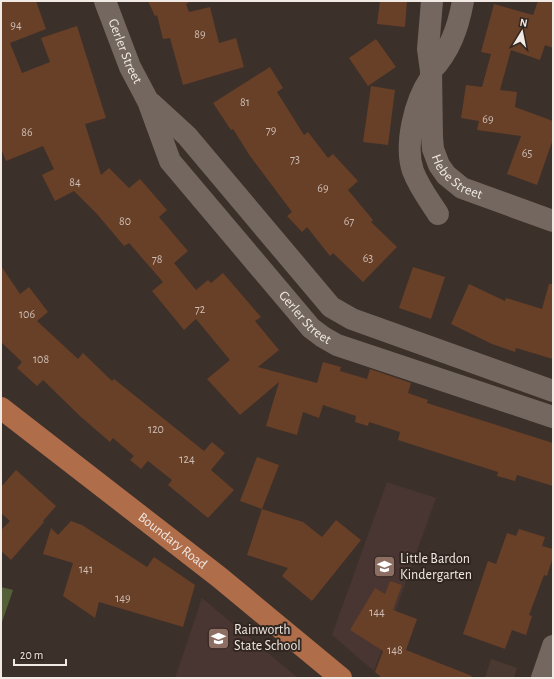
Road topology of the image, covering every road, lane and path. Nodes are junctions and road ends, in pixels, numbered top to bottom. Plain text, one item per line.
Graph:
1 (105, 1) edge
2 (432, 1) edge
3 (463, 1) edge
4 (431, 75) junction
5 (148, 101) junction
6 (438, 214) dead end
7 (553, 221) edge
8 (553, 391) edge
9 (1, 408) edge
10 (553, 417) edge
11 (553, 646) edge
12 (341, 678) edge
13 (542, 678) edge

1 - 5 street, Gerler Street
2 - 4 street, Hebe Street
3 - 4 street, Hebe Street
4 - 6 street, Hebe Street
4 - 7 street, Hebe Street
5 - 8 street, Gerler Street
5 - 10 street, Gerler Street
9 - 12 main road, Boundary Road
11 - 13 street

